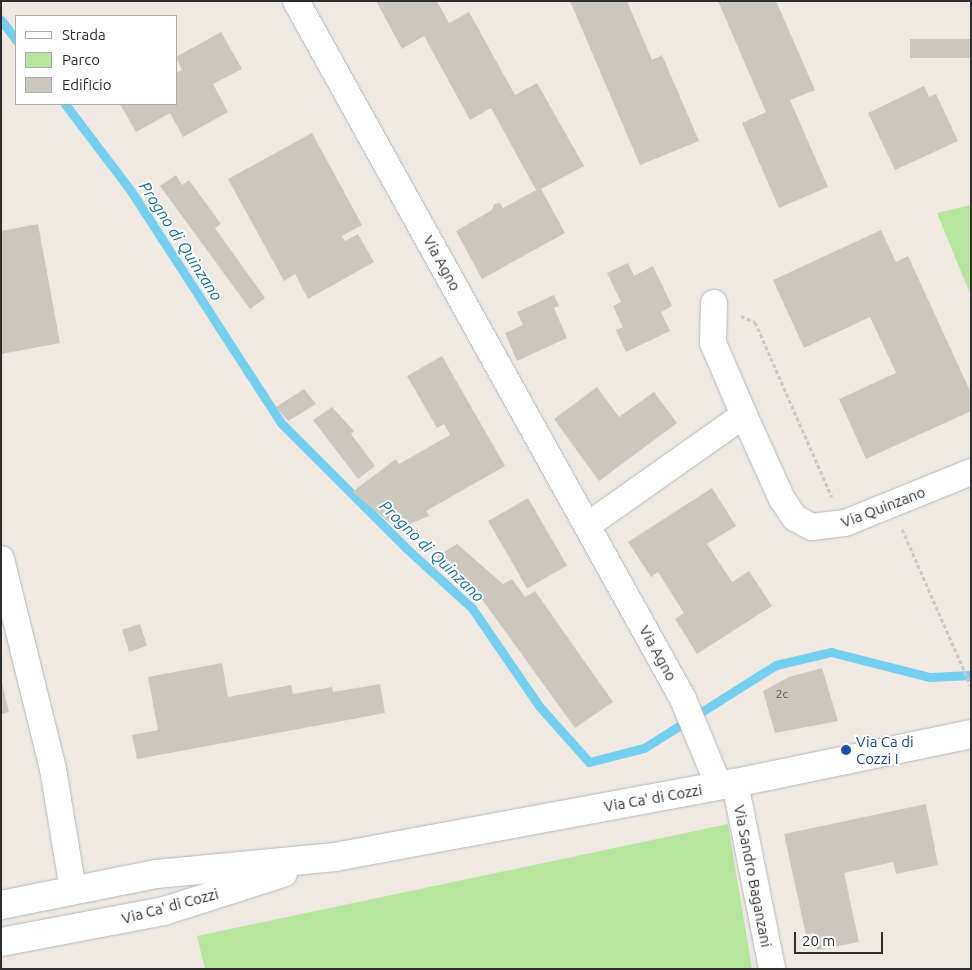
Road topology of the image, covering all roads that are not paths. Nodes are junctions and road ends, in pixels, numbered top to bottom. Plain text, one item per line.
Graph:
1 (296, 1) edge
2 (714, 303) road end
3 (744, 415) junction
4 (971, 472) edge
5 (588, 525) junction
6 (1, 559) edge
7 (971, 734) edge
8 (727, 784) junction
9 (335, 857) junction
10 (73, 890) junction
11 (1, 905) edge
12 (1, 942) edge
13 (772, 969) edge

1 - 5 street, Via Agno
2 - 3 street
3 - 4 street, Via Quinzano
3 - 5 street
5 - 8 street, Via Agno
6 - 10 street
7 - 8 main road, Via Ca' di Cozzi
8 - 9 main road, Via Ca' di Cozzi
8 - 13 street, Via Sandro Baganzani
9 - 10 main road, Via Ca' di Cozzi
9 - 12 main road, Via Ca' di Cozzi
10 - 11 main road, Via Ca' di Cozzi

